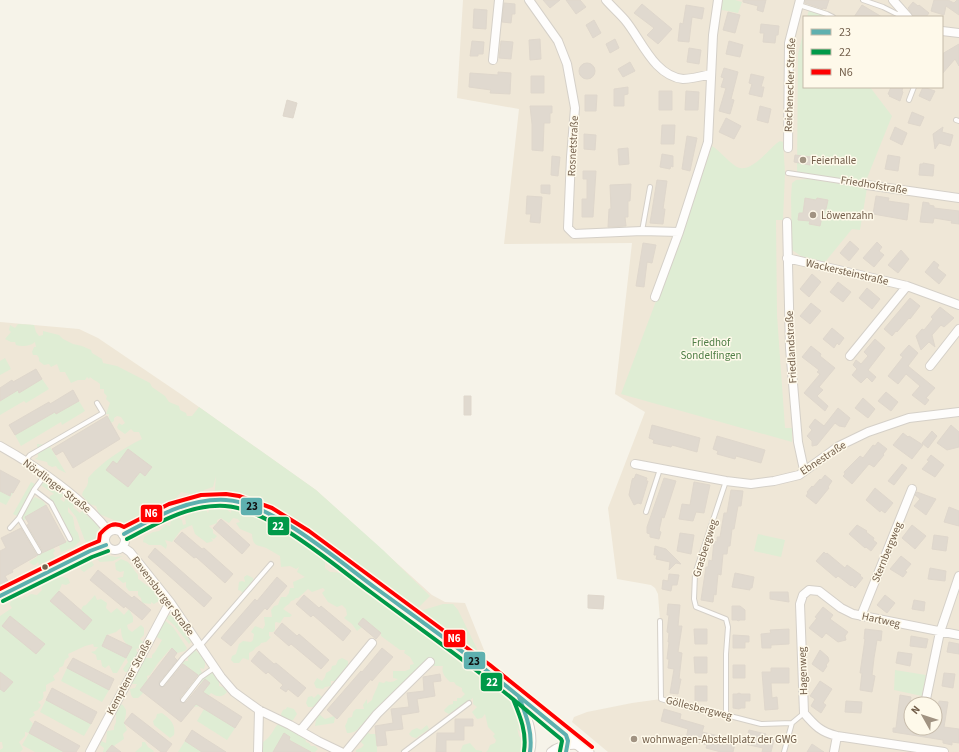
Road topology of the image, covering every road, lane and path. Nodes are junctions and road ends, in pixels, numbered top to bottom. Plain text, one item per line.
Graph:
1 (498, 0) edge
2 (529, 0) edge
3 (606, 0) edge
4 (718, 0) edge
5 (863, 0) edge
6 (896, 1) edge
7 (800, 3) edge
8 (907, 15) edge
9 (831, 16) edge
10 (943, 33) edge
11 (959, 33) edge
12 (493, 60) dead end
13 (711, 74) junction
14 (914, 88) edge
15 (909, 100) dead end
16 (788, 148) dead end
17 (788, 173) dead end
18 (867, 185) joint
19 (650, 187) dead end
20 (959, 198) edge
21 (787, 222) dead end
22 (642, 231) junction
23 (679, 232) junction
24 (787, 258) junction
25 (907, 286) junction
26 (654, 298) dead end
27 (959, 305) edge
28 (959, 329) edge
29 (850, 356) dead end
30 (930, 366) dead end
31 (97, 403) dead end
32 (959, 412) edge
33 (0, 446) edge
34 (25, 461) junction
35 (635, 464) dead end
36 (660, 468) junction
37 (804, 470) junction
38 (45, 475) junction
39 (726, 481) junction
40 (912, 489) dead end
41 (34, 490) junction
42 (646, 512) dead end
43 (19, 518) junction
44 (10, 528) dead end
45 (109, 532) junction
46 (124, 534) junction
47 (70, 539) dead end
48 (106, 545) junction
49 (123, 547) junction
50 (39, 552) dead end
51 (271, 564) dead end
52 (959, 576) edge
53 (809, 590) joint
54 (1, 594) edge
55 (170, 602) junction
56 (861, 616) junction
57 (660, 621) dead end
58 (940, 632) junction
59 (959, 635) edge
60 (372, 644) dead end
61 (199, 645) junction
62 (430, 662) dead end
63 (214, 668) junction
64 (162, 684) dead end
65 (927, 696) edge
66 (519, 697) junction
67 (183, 700) dead end
68 (469, 703) dead end
69 (259, 710) junction
70 (804, 713) junction
71 (726, 715) junction
72 (792, 722) junction
73 (300, 731) junction
74 (837, 736) junction
75 (567, 744) edge
76 (584, 749) edge
77 (90, 752) edge
78 (258, 752) edge
79 (341, 752) edge
80 (346, 752) edge
81 (404, 752) edge
82 (530, 752) edge
83 (551, 752) edge
84 (784, 752) edge
85 (834, 752) edge
86 (944, 752) edge

1 - 12 street
2 - 22 street, Rosnetstraße
3 - 13 street
4 - 13 street
5 - 8 lane
6 - 8 street
7 - 9 lane
7 - 16 street, Reichenecker Straße
10 - 11 street
13 - 23 street
14 - 15 lane
17 - 18 lane, Friedhofstraße
18 - 20 street, Friedhofstraße
19 - 22 lane
21 - 24 street, Friedlandstraße
22 - 23 street, Rosnetstraße
23 - 26 street
24 - 25 street, Wackersteinstraße
24 - 37 street, Friedlandstraße
25 - 27 street, Wackersteinstraße
25 - 29 street, Wackersteinstraße
28 - 30 street
31 - 34 lane
32 - 37 street, Ebnestraße
33 - 34 street, Nördlinger Straße
34 - 38 street, Nördlinger Straße
35 - 36 street, Ebnestraße
36 - 39 street, Ebnestraße
36 - 42 lane
37 - 39 street, Ebnestraße
38 - 41 lane
38 - 45 street, Nördlinger Straße
39 - 71 lane, Grasbergweg
40 - 56 street, Sternbergweg
41 - 43 lane
41 - 47 lane
43 - 44 lane
43 - 50 lane
45 - 46 street
45 - 48 street
46 - 49 street
46 - 66 street
48 - 49 street
48 - 54 street
49 - 55 street, Ravensburger Straße
51 - 61 lane, Ravensburger Straße
52 - 58 street
53 - 56 street, Hartweg
53 - 70 street, Hagenweg
55 - 61 street, Ravensburger Straße
55 - 77 street, Kemptener Straße
56 - 58 street, Hartweg
57 - 71 lane, Göllesbergweg
58 - 59 street, Hartweg
58 - 65 street
60 - 73 street
61 - 63 street, Ravensburger Straße
61 - 64 lane
62 - 80 street
63 - 67 lane
63 - 69 street, Ravensburger Straße
66 - 75 street
66 - 82 street
68 - 81 lane
69 - 73 street, Ravensburger Straße
69 - 78 street
70 - 72 lane
70 - 74 street
71 - 72 lane, Göllesbergweg
72 - 84 lane
73 - 79 street, Ravensburger Straße
74 - 85 street
74 - 86 street
75 - 76 street
75 - 83 street

